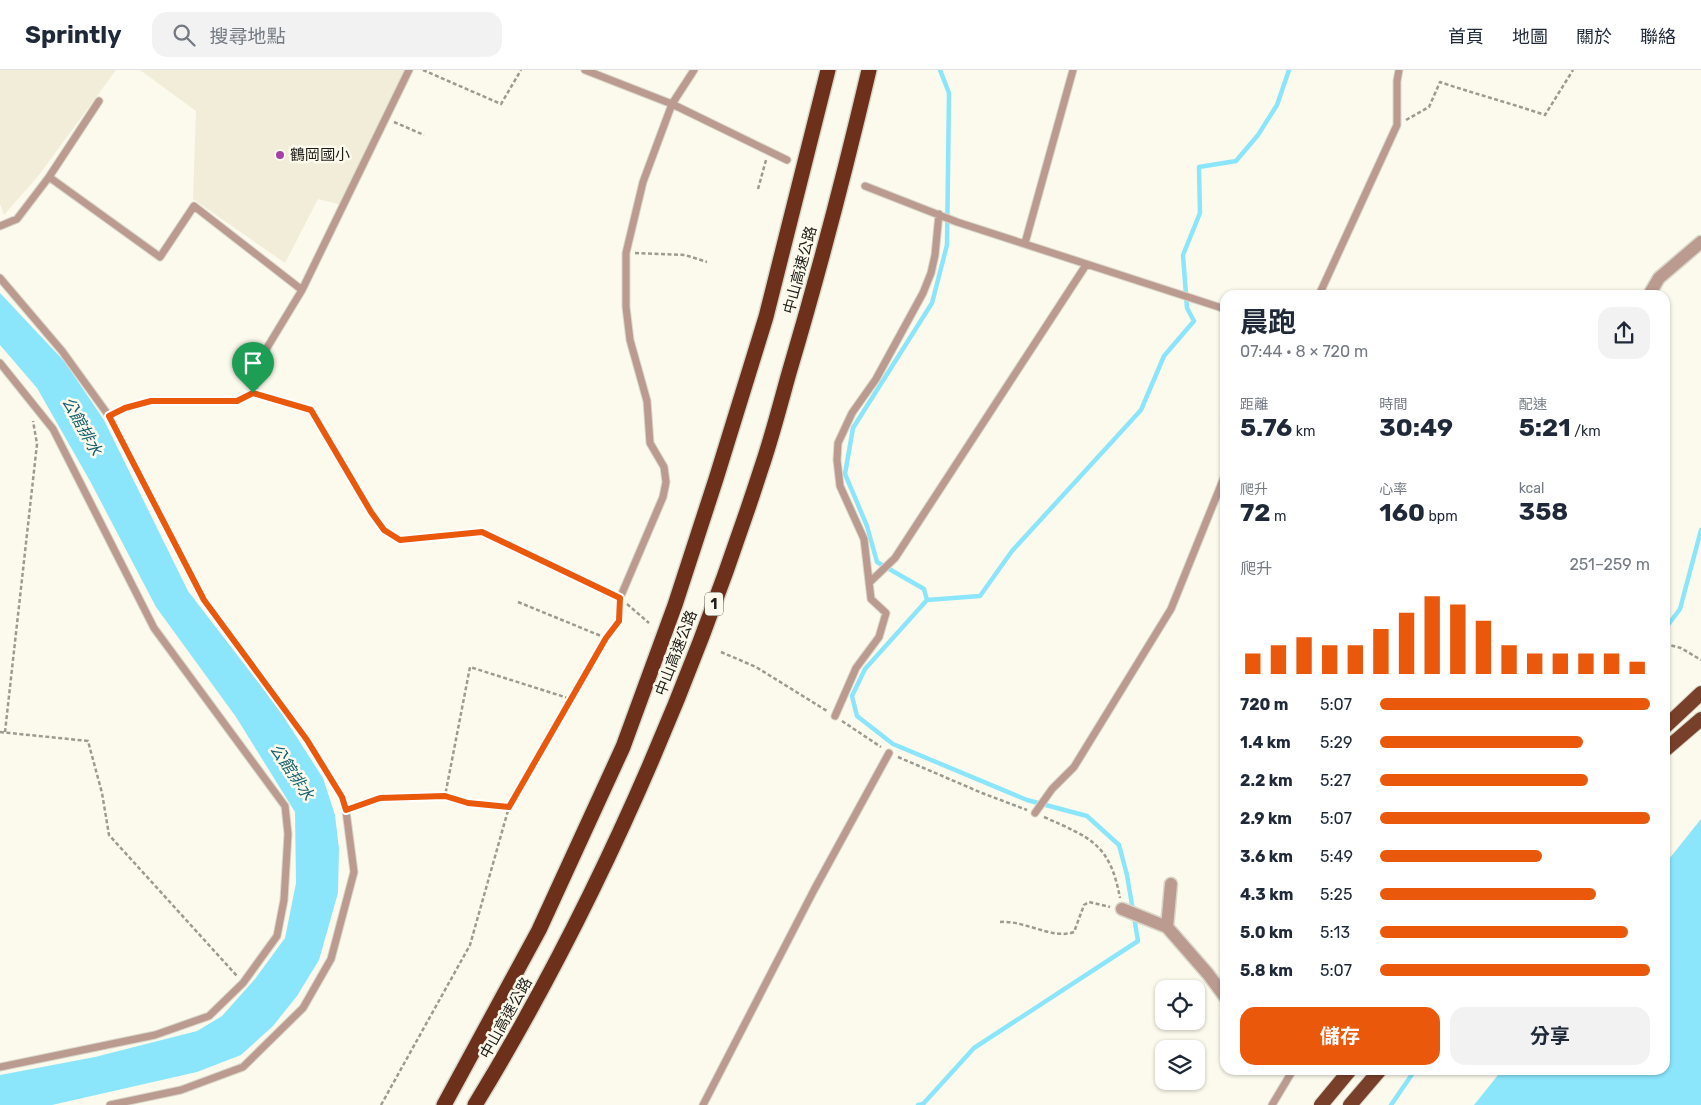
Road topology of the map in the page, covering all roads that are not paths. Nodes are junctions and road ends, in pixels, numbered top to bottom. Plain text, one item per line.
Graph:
1 (409, 70) edge
2 (585, 70) edge
3 (694, 70) edge
4 (828, 70) edge
5 (868, 70) edge
6 (1073, 70) edge
7 (1399, 70) edge
8 (99, 101) dead end
9 (672, 104) junction
10 (787, 160) dead end
11 (49, 177) junction
12 (865, 186) dead end
13 (939, 214) junction
14 (0, 226) edge
15 (1701, 242) edge
16 (1025, 244) junction
17 (1086, 265) junction
18 (0, 278) edge
19 (302, 290) junction
20 (1321, 290) edge
21 (1652, 290) edge
22 (1220, 307) edge
23 (0, 363) edge
24 (109, 416) junction
25 (1220, 488) edge
26 (870, 582) junction
27 (620, 598) road end
28 (1701, 693) edge
29 (835, 716) road end
30 (1701, 719) edge
31 (1670, 722) edge
32 (1670, 746) edge
33 (890, 753) road end
34 (1035, 813) road end
35 (1171, 884) dead end
36 (1122, 909) road end
37 (1167, 927) junction
38 (1220, 990) edge
39 (0, 1067) edge
40 (1290, 1075) edge
41 (1346, 1075) edge
42 (1376, 1075) edge
43 (110, 1105) edge
44 (444, 1105) edge
45 (476, 1105) edge
46 (703, 1105) edge
47 (1272, 1105) edge
48 (1321, 1105) edge
49 (1350, 1105) edge

1 - 19 lane
2 - 9 lane
3 - 9 lane
4 - 44 highway, 中山高速公路
5 - 45 highway, 中山高速公路 / 1
6 - 16 lane
7 - 20 lane
8 - 11 lane
9 - 10 lane
9 - 27 lane
11 - 14 lane
11 - 19 lane
12 - 13 lane
13 - 16 lane
13 - 26 lane
15 - 21 street
16 - 17 lane
17 - 22 lane
17 - 26 lane
18 - 24 lane
19 - 24 lane
23 - 39 lane
24 - 43 lane
25 - 34 lane
26 - 29 lane
28 - 31 highway
30 - 32 highway
33 - 46 lane
35 - 37 street
36 - 37 street
37 - 38 street
40 - 47 lane
41 - 48 highway
42 - 49 highway

